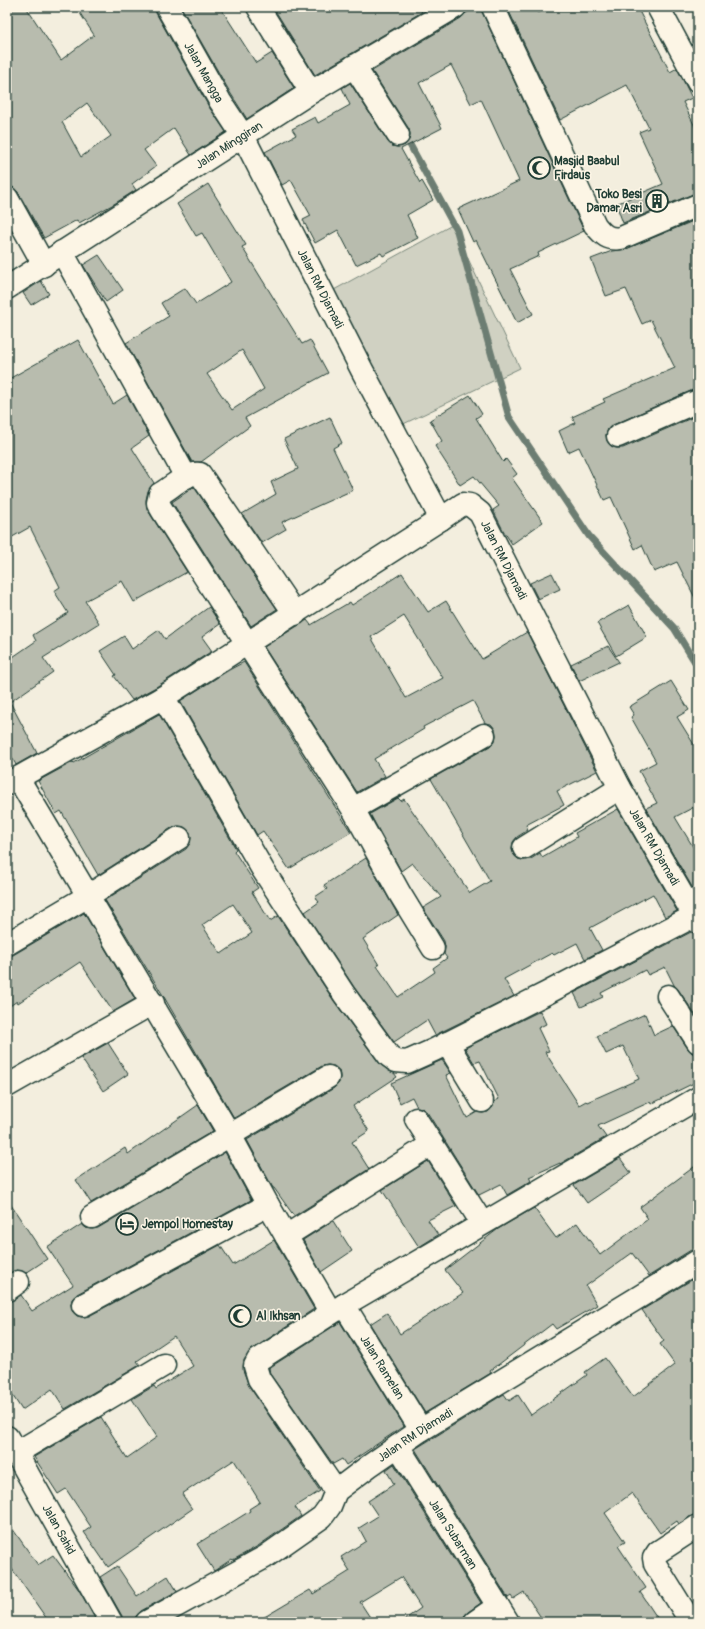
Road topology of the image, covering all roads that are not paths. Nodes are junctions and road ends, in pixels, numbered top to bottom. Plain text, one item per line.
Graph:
1 (167, 7) edge
2 (258, 7) edge
3 (455, 7) edge
4 (493, 7) edge
5 (658, 7) edge
6 (361, 62) junction
7 (698, 82) edge
8 (311, 92) junction
9 (398, 135) dead end
10 (242, 136) junction
11 (7, 198) edge
12 (698, 205) edge
13 (62, 252) junction
14 (44, 265) junction
15 (7, 288) edge
16 (698, 401) edge
17 (618, 436) dead end
18 (186, 477) junction
19 (441, 519) junction
20 (295, 614) junction
21 (247, 644) junction
22 (162, 698) junction
23 (484, 735) dead end
24 (12, 781) edge
25 (620, 788) junction
26 (353, 809) junction
27 (180, 838) dead end
28 (524, 848) dead end
29 (88, 896) junction
30 (696, 919) edge
31 (7, 944) edge
32 (433, 948) dead end
33 (668, 996) dead end
34 (153, 1003) junction
35 (698, 1042) edge
36 (447, 1043) junction
37 (328, 1077) dead end
38 (7, 1086) edge
39 (698, 1098) edge
40 (482, 1101) dead end
41 (416, 1119) dead end
42 (230, 1135) junction
43 (432, 1144) junction
44 (268, 1205) junction
45 (92, 1217) dead end
46 (482, 1223) junction
47 (286, 1236) junction
48 (698, 1261) edge
49 (83, 1305) dead end
50 (337, 1309) junction
51 (164, 1365) dead end
52 (421, 1430) junction
53 (11, 1445) edge
54 (398, 1446) junction
55 (336, 1491) junction
56 (698, 1526) edge
57 (503, 1614) edge
58 (111, 1622) edge
59 (147, 1622) edge
60 (475, 1622) edge
61 (691, 1622) edge

1 - 10 street, Jalan Mangga
2 - 8 street
3 - 6 street, Jalan Minggiran
4 - 12 street
5 - 7 street
6 - 8 street, Jalan Minggiran
6 - 9 street
8 - 10 street, Jalan Minggiran
10 - 13 street, Jalan Minggiran
10 - 19 street, Jalan RM Djamadi
11 - 14 street
13 - 14 street, Jalan Minggiran
13 - 18 street
14 - 15 street, Jalan Minggiran
16 - 17 street
18 - 20 street
18 - 21 street
19 - 20 street
19 - 25 street, Jalan RM Djamadi
20 - 21 street
21 - 22 street
21 - 26 street
22 - 24 street
22 - 36 street
23 - 26 street
24 - 29 street, Jalan Ramelan
25 - 28 street
25 - 30 street, Jalan RM Djamadi
26 - 32 street
27 - 29 street
29 - 31 street
29 - 34 street, Jalan Ramelan
30 - 36 street
33 - 35 street
34 - 38 street
34 - 42 street, Jalan Ramelan
36 - 40 street
37 - 42 street
39 - 46 street
41 - 43 street
42 - 44 street, Jalan Ramelan
42 - 45 street
43 - 46 street
43 - 47 street
44 - 47 street, Jalan Ramelan
44 - 49 street
46 - 50 street
47 - 50 street, Jalan Ramelan
48 - 52 street, Jalan RM Djamadi
50 - 52 street, Jalan Ramelan
50 - 55 street
51 - 53 street
52 - 54 street, Jalan RM Djamadi
53 - 58 street, Jalan Sahid
54 - 55 street, Jalan RM Djamadi
54 - 57 street, Jalan Subarman
55 - 59 street, Jalan RM Djamadi
56 - 61 street
57 - 60 street

